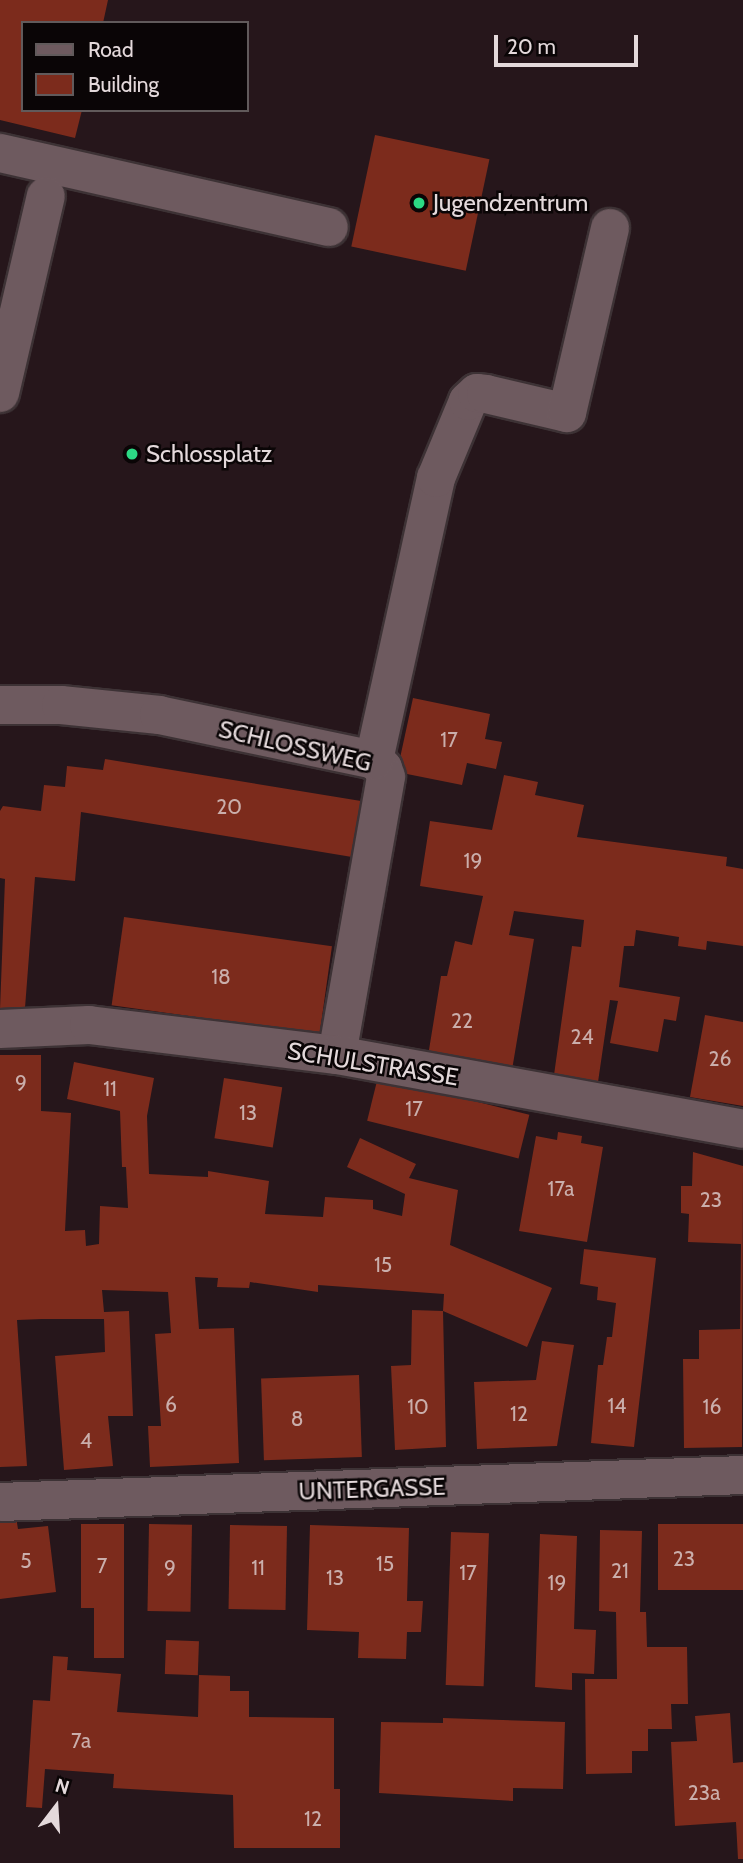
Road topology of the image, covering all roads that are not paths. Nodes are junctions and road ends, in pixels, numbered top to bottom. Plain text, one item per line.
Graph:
1 (0, 153) edge
2 (47, 196) dead end
3 (329, 227) dead end
4 (610, 228) dead end
5 (0, 393) edge
6 (0, 705) edge
7 (374, 761) junction
8 (0, 1029) edge
9 (337, 1055) junction
10 (743, 1129) edge
11 (743, 1475) edge
12 (0, 1502) edge

1 - 3 street
2 - 5 street
4 - 7 street
6 - 7 street, SCHLOSSWEG
7 - 9 street, SCHLOSSWEG
8 - 9 street, SCHULSTRASSE
9 - 10 street, SCHULSTRASSE
11 - 12 street, UNTERGASSE

